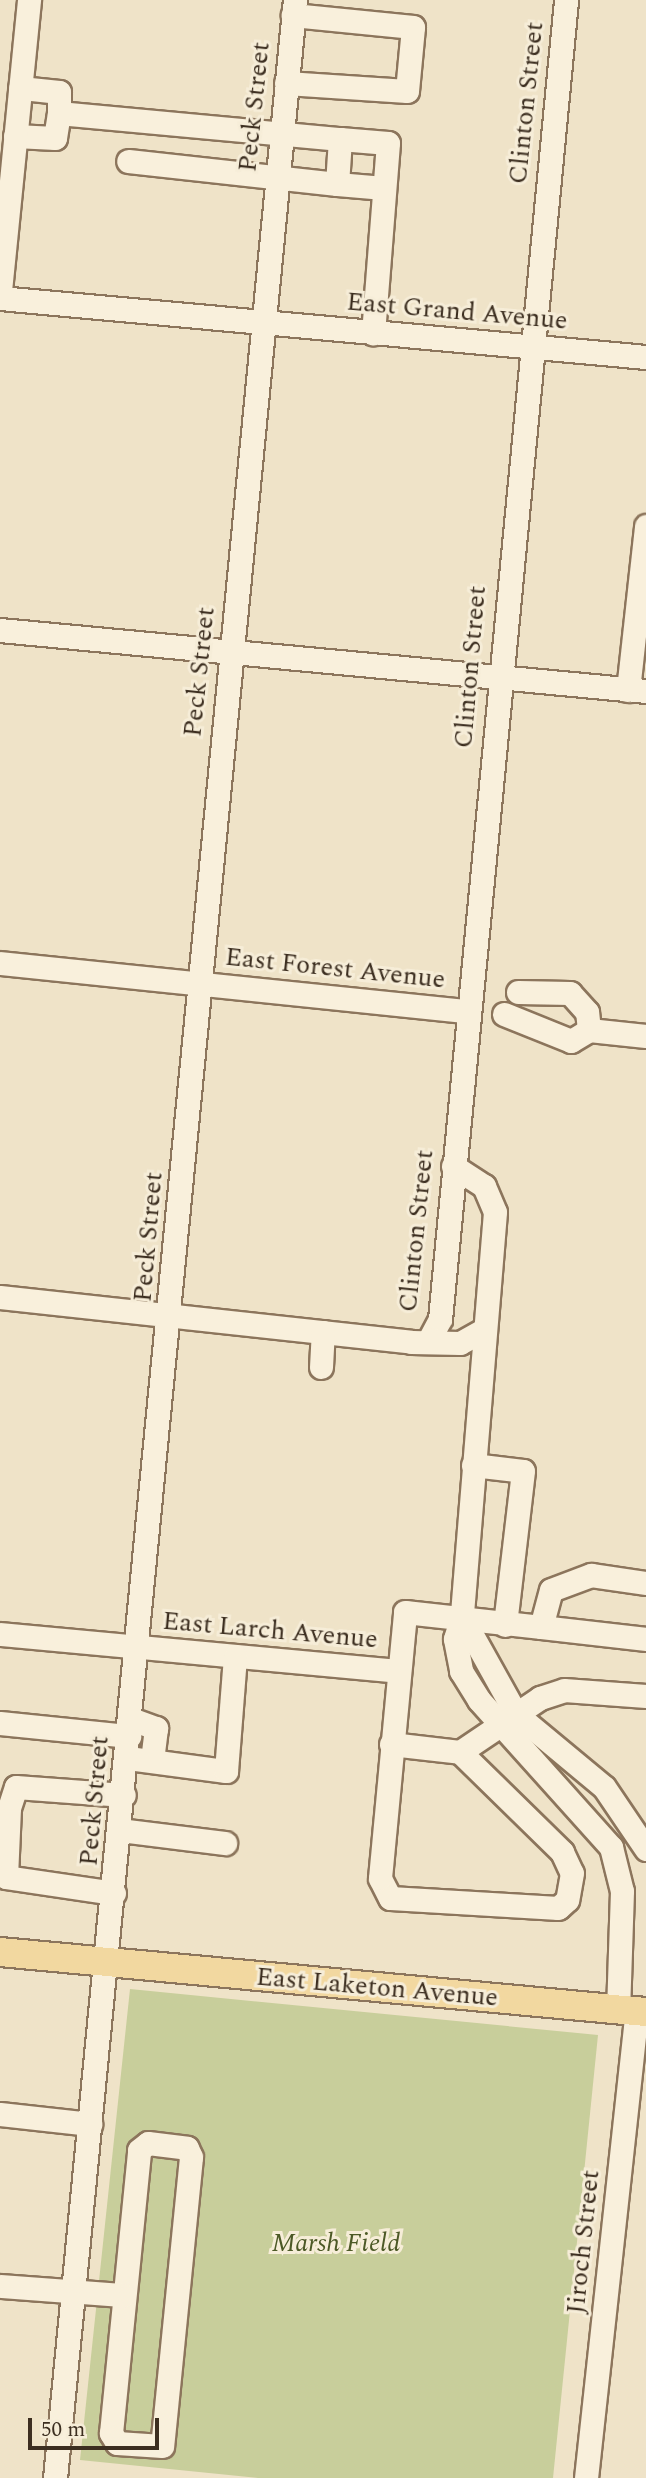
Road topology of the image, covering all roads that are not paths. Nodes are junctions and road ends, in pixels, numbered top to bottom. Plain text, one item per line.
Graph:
1 (29, 0) edge
2 (566, 0) edge
3 (294, 7) edge
4 (286, 83) junction
5 (20, 88) junction
6 (59, 113) junction
7 (15, 136) junction
8 (281, 136) junction
9 (340, 139) junction
10 (128, 161) dead end
11 (276, 177) junction
12 (337, 184) junction
13 (384, 188) junction
14 (0, 291) edge
15 (0, 298) edge
16 (262, 323) junction
17 (373, 333) junction
18 (529, 347) junction
19 (646, 358) edge
20 (646, 526) edge
21 (0, 630) edge
22 (230, 652) junction
23 (498, 678) junction
24 (637, 690) edge
25 (0, 963) edge
26 (198, 983) junction
27 (518, 992) dead end
28 (467, 1011) junction
29 (504, 1014) dead end
30 (589, 1030) junction
31 (646, 1036) edge
32 (453, 1166) junction
33 (0, 1297) edge
34 (171, 1315) junction
35 (482, 1331) junction
36 (323, 1332) junction
37 (430, 1338) junction
38 (321, 1367) dead end
39 (472, 1465) junction
40 (646, 1583) edge
41 (462, 1617) junction
42 (505, 1625) junction
43 (541, 1627) junction
44 (0, 1635) edge
45 (646, 1639) edge
46 (137, 1646) junction
47 (235, 1656) junction
48 (397, 1671) junction
49 (646, 1696) edge
50 (508, 1720) junction
51 (0, 1723) edge
52 (129, 1738) junction
53 (391, 1744) junction
54 (460, 1752) junction
55 (152, 1761) junction
56 (124, 1795) junction
57 (120, 1830) junction
58 (225, 1843) dead end
59 (646, 1849) edge
60 (114, 1893) junction
61 (0, 1952) edge
62 (107, 1964) junction
63 (634, 2011) edge
64 (637, 2095) edge
65 (0, 2114) edge
66 (90, 2124) junction
67 (0, 2286) edge
68 (72, 2292) junction
69 (124, 2295) junction
70 (55, 2478) edge
71 (586, 2478) edge

1 - 5 street
2 - 18 street, Clinton Street
3 - 4 street, Peck Street
3 - 4 street
4 - 8 street, Peck Street
5 - 6 street
5 - 7 street
6 - 7 street
6 - 8 street
7 - 14 street
8 - 9 street
8 - 11 street, Peck Street
9 - 12 street
9 - 13 street
10 - 11 street
11 - 12 street
11 - 16 street, Peck Street
12 - 13 street
13 - 17 street
15 - 16 street, East Grand Avenue
16 - 17 street, East Grand Avenue
16 - 22 street, Peck Street
17 - 18 street, East Grand Avenue
18 - 19 street, East Grand Avenue
18 - 23 street, Clinton Street
20 - 24 street
21 - 22 street
22 - 23 street
22 - 26 street, Peck Street
23 - 24 street
23 - 28 street, Clinton Street
25 - 26 street, East Forest Avenue
26 - 28 street, East Forest Avenue
26 - 34 street, Peck Street
27 - 30 street
28 - 32 street, Clinton Street
29 - 30 street
30 - 31 street
32 - 35 street
32 - 37 street, Clinton Street
33 - 34 street
34 - 36 street
34 - 46 street, Peck Street
35 - 37 street
35 - 39 street
36 - 37 street
36 - 38 street
39 - 41 street
39 - 42 street
40 - 43 street
41 - 42 street
41 - 48 street
41 - 50 street
42 - 43 street
43 - 45 street
44 - 46 street, East Larch Avenue
46 - 47 street, East Larch Avenue
46 - 52 street, Peck Street
47 - 48 street, East Larch Avenue
47 - 55 street
48 - 53 street
49 - 50 street
50 - 54 street
50 - 59 street
50 - 63 street, Jiroch Street
51 - 52 street
52 - 55 street
52 - 55 street
52 - 56 street, Peck Street
53 - 54 street
53 - 54 street
56 - 57 street, Peck Street
56 - 60 street
57 - 58 street
57 - 60 street, Peck Street
60 - 62 street, Peck Street
61 - 62 main road, East Laketon Avenue
62 - 63 main road, East Laketon Avenue
62 - 66 street, Peck Street
63 - 64 street, Jiroch Street
64 - 71 street, Jiroch Street
65 - 66 street
66 - 68 street, Peck Street
67 - 68 street
68 - 69 street
68 - 70 street, Peck Street
69 - 69 street

